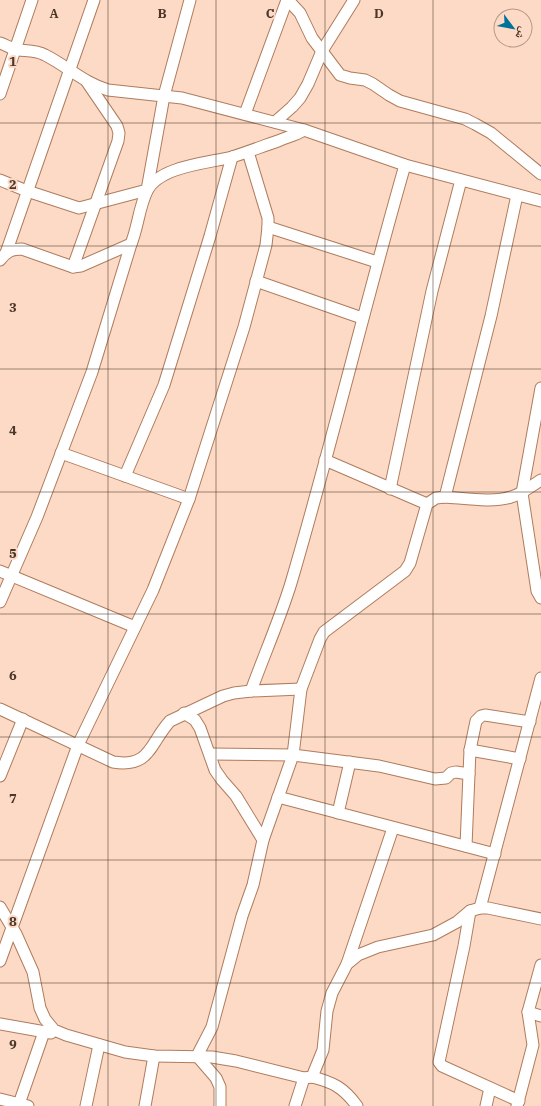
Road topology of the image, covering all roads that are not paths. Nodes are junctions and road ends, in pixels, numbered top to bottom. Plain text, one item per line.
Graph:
1 (32, 0) edge
2 (94, 0) edge
3 (190, 0) edge
4 (288, 0) edge
5 (354, 0) edge
6 (0, 43) edge
7 (16, 50) junction
8 (322, 51) junction
9 (70, 70) junction
10 (86, 82) junction
11 (0, 94) edge
12 (164, 96) junction
13 (245, 114) junction
14 (275, 122) junction
15 (304, 130) junction
16 (248, 152) junction
17 (232, 157) junction
18 (405, 165) junction
19 (541, 174) edge
20 (0, 180) edge
21 (461, 180) junction
22 (147, 190) junction
23 (27, 191) junction
24 (517, 195) junction
25 (541, 201) edge
26 (94, 204) junction
27 (268, 227) junction
28 (131, 244) junction
29 (3, 256) edge
30 (377, 262) junction
31 (73, 267) junction
32 (256, 281) junction
33 (362, 318) junction
34 (541, 388) edge
35 (61, 453) junction
36 (325, 460) junction
37 (125, 476) junction
38 (541, 480) edge
39 (390, 489) junction
40 (522, 492) junction
41 (445, 497) junction
42 (189, 499) junction
43 (427, 504) junction
44 (0, 571) edge
45 (12, 576) junction
46 (541, 598) edge
47 (0, 602) edge
48 (135, 627) junction
49 (541, 678) edge
50 (301, 689) junction
51 (251, 691) junction
52 (0, 709) edge
53 (184, 713) junction
54 (23, 719) junction
55 (530, 722) junction
56 (78, 745) junction
57 (470, 750) junction
58 (210, 754) junction
59 (293, 755) junction
60 (520, 759) junction
61 (350, 762) junction
62 (469, 774) junction
63 (0, 776) edge
64 (278, 797) junction
65 (338, 813) junction
66 (393, 828) junction
67 (263, 840) junction
68 (466, 846) junction
69 (495, 854) junction
70 (0, 907) edge
71 (475, 909) junction
72 (541, 919) edge
73 (12, 927) junction
74 (0, 961) edge
75 (347, 964) junction
76 (541, 965) edge
77 (528, 1012) junction
78 (541, 1016) edge
79 (0, 1024) edge
80 (44, 1032) junction
81 (66, 1035) junction
82 (99, 1045) junction
83 (154, 1056) junction
84 (197, 1056) junction
85 (308, 1078) junction
86 (490, 1088) junction
87 (0, 1099) edge
88 (518, 1104) edge
89 (24, 1105) edge
90 (86, 1106) edge
91 (145, 1106) edge
92 (220, 1106) edge
93 (295, 1106) edge
94 (357, 1106) edge
95 (486, 1106) edge

1 - 7 street
2 - 9 street
3 - 12 street
4 - 8 street
4 - 13 street
5 - 8 street
6 - 7 street
7 - 9 street
7 - 11 street
8 - 14 street
8 - 19 street
9 - 10 street
9 - 23 street
10 - 12 street
10 - 26 street
12 - 13 street
12 - 22 street
13 - 14 street
14 - 15 street
15 - 16 street
15 - 18 street
16 - 17 street
16 - 27 street
17 - 22 street
17 - 37 street
18 - 21 street
18 - 30 street
20 - 23 street
21 - 24 street
21 - 39 street
22 - 26 street
22 - 28 street
23 - 26 street
23 - 29 street
24 - 25 street
24 - 41 street
26 - 31 street
27 - 30 street
27 - 32 street
28 - 31 street
28 - 35 street
29 - 31 street
30 - 33 street
32 - 33 street
32 - 42 street
33 - 36 street
34 - 40 street
35 - 37 street
35 - 45 street
36 - 39 street
36 - 51 street
37 - 42 street
38 - 40 street
39 - 43 street
40 - 41 street
40 - 46 street
41 - 43 street
42 - 48 street
43 - 50 street
44 - 45 street
45 - 47 street
45 - 48 street
48 - 56 street
49 - 55 street
50 - 51 street
50 - 59 street
51 - 53 street
52 - 54 street
53 - 56 street
53 - 58 street
54 - 56 street
54 - 63 street
55 - 57 street
55 - 60 street
56 - 73 street
57 - 60 street
57 - 62 street
58 - 59 street
58 - 67 street
59 - 61 street
59 - 64 street
60 - 69 street
61 - 62 street
61 - 65 street
62 - 68 street
64 - 65 street
64 - 67 street
65 - 66 street
66 - 68 street
66 - 75 street
67 - 84 street
68 - 69 street
69 - 71 street
70 - 73 street
71 - 72 street
71 - 75 street
71 - 86 street
73 - 74 street
73 - 81 street
75 - 85 street
76 - 77 street
77 - 78 street
77 - 88 street
79 - 80 street
80 - 81 street
80 - 89 street
81 - 82 street
82 - 83 street
82 - 90 street
83 - 84 street
83 - 91 street
84 - 85 street
84 - 92 street
85 - 93 street
85 - 94 street
86 - 88 street
86 - 95 street
87 - 89 street

